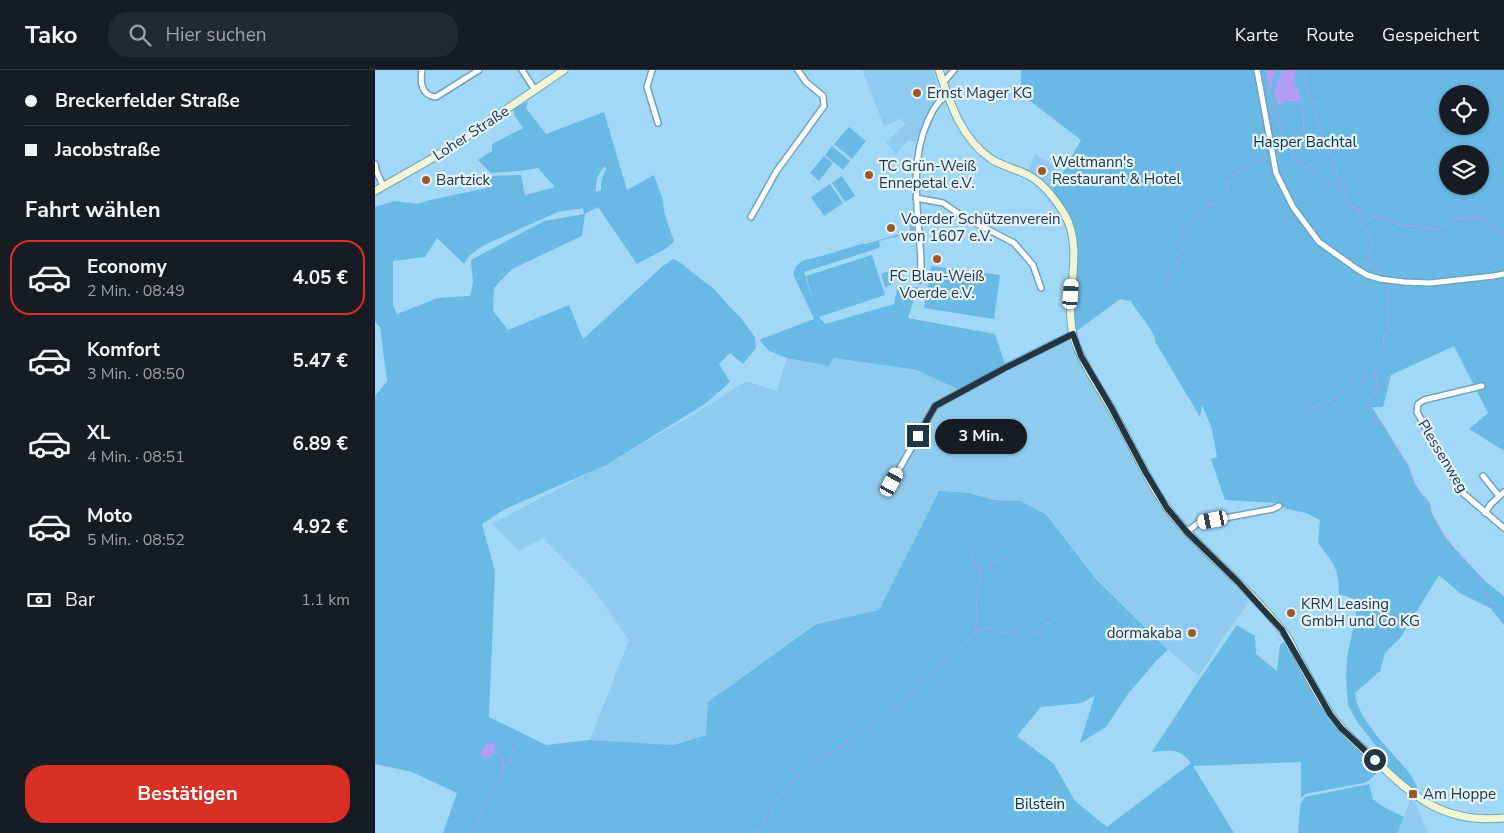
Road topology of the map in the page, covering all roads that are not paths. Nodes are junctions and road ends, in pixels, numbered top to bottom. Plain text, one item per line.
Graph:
1 (422, 70) edge
2 (479, 70) edge
3 (522, 70) edge
4 (564, 70) edge
5 (652, 70) edge
6 (798, 70) edge
7 (939, 70) edge
8 (954, 70) edge
9 (1257, 70) edge
10 (943, 83) junction
11 (535, 90) junction
12 (947, 96) junction
13 (658, 123) dead end
14 (375, 164) edge
15 (383, 186) junction
16 (375, 191) edge
17 (916, 198) junction
18 (751, 217) dead end
19 (1504, 274) edge
20 (919, 280) dead end
21 (1041, 288) dead end
22 (1073, 334) junction
23 (1482, 386) dead end
24 (1483, 476) dead end
25 (892, 482) dead end
26 (1502, 494) edge
27 (1279, 506) dead end
28 (1485, 513) junction
29 (1504, 528) edge
30 (1187, 532) junction
31 (1504, 818) edge

1 - 2 street
3 - 11 street
4 - 11 main road, Loher Straße
5 - 13 street
6 - 18 street
7 - 10 main road
8 - 10 street
9 - 19 street
10 - 12 main road
11 - 15 main road, Loher Straße
12 - 17 street
12 - 22 main road
14 - 15 street
15 - 16 main road, Loher Straße
17 - 20 street
17 - 21 street
22 - 25 street
22 - 30 main road
23 - 28 street, Plessenweg
24 - 26 street
26 - 28 street
27 - 30 street
28 - 29 street, Plessenweg
30 - 31 main road

